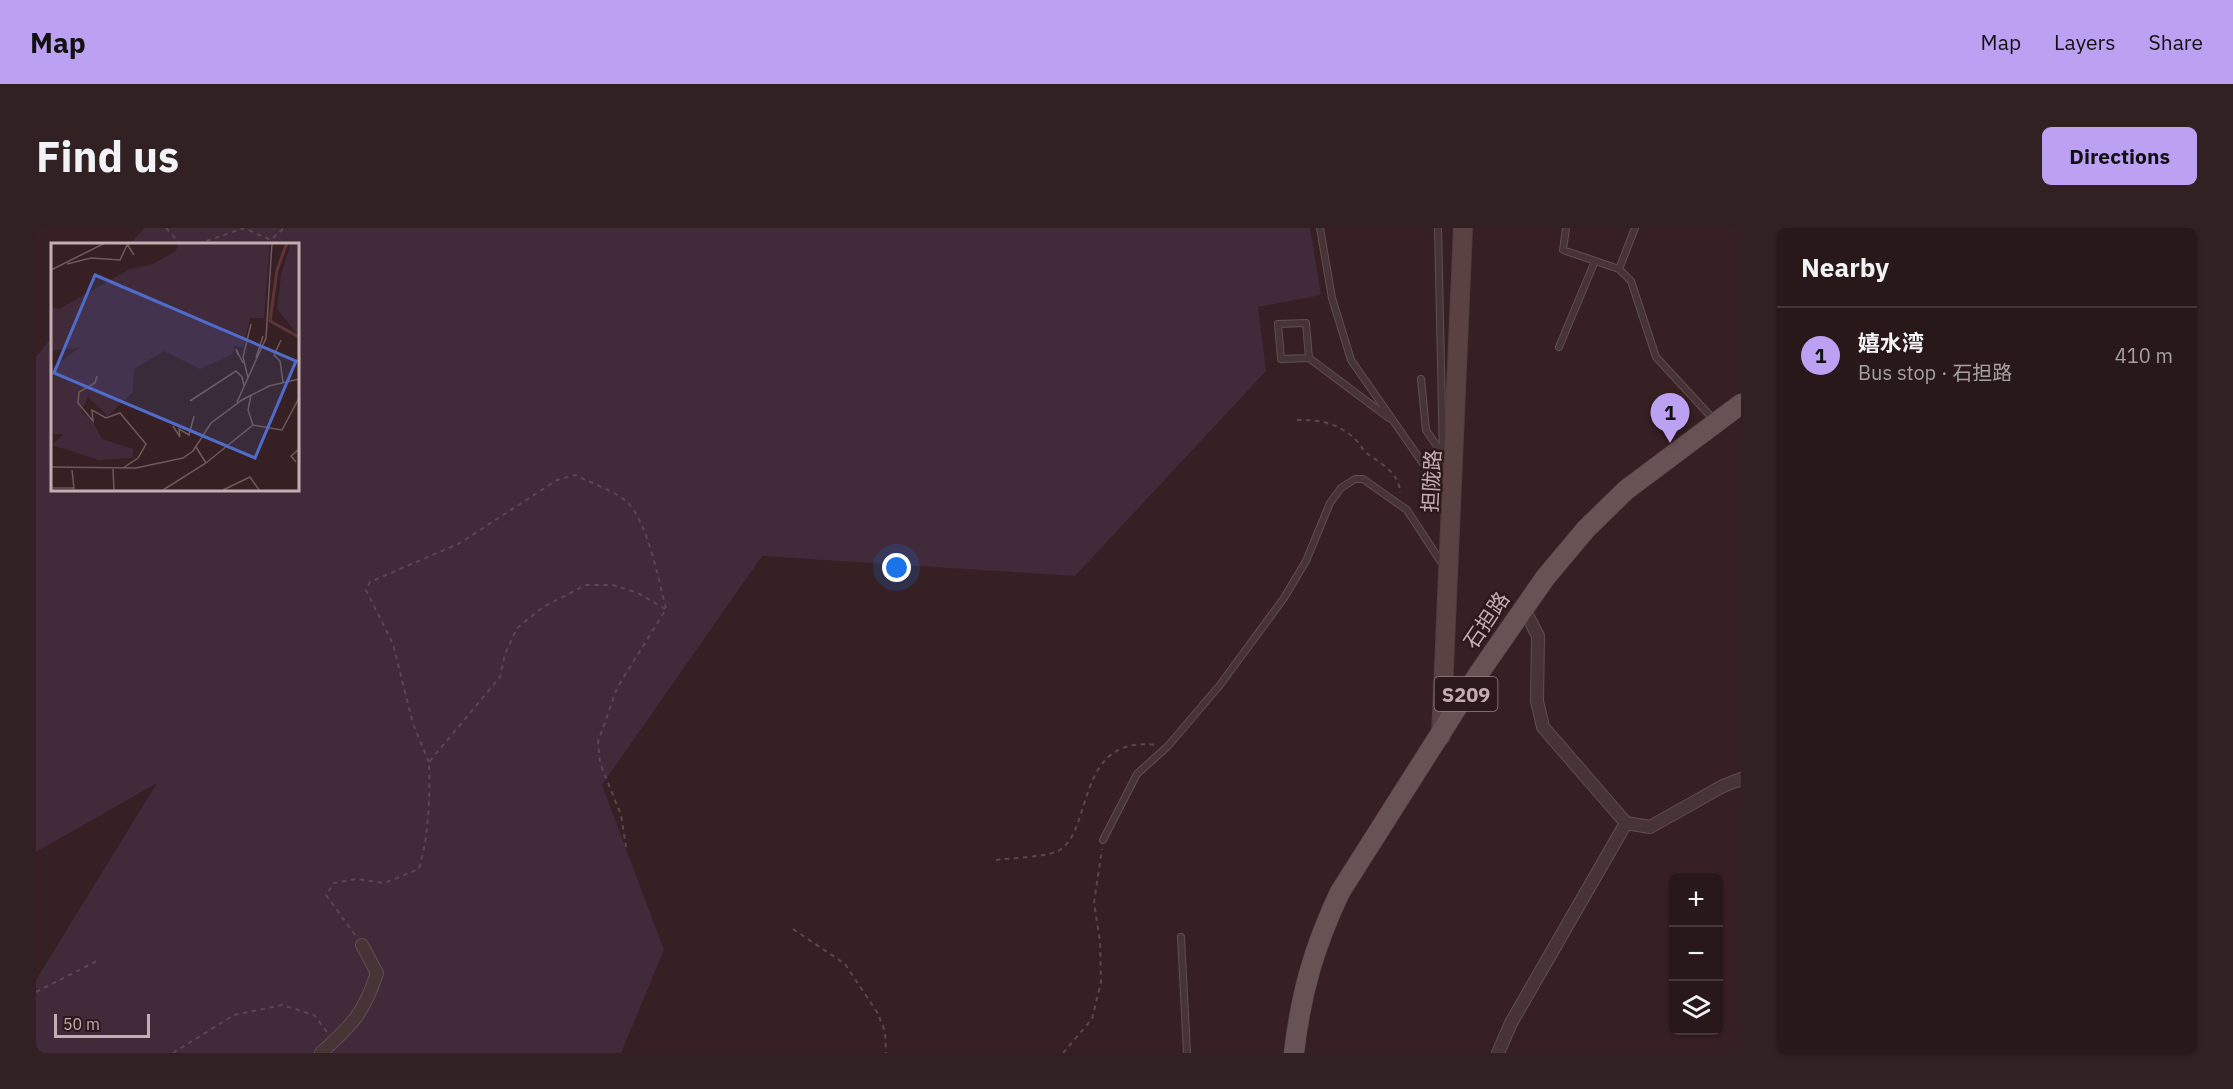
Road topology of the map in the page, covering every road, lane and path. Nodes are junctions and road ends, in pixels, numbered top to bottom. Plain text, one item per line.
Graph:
1 (166, 228) edge
2 (284, 228) edge
3 (1320, 228) edge
4 (1438, 228) edge
5 (1463, 228) edge
6 (1566, 228) edge
7 (1635, 228) edge
8 (180, 243) edge
9 (201, 243) edge
10 (1595, 261) junction
11 (1619, 269) junction
12 (1559, 347) dead end
13 (1309, 358) junction
14 (1421, 379) dead end
15 (1741, 404) edge
16 (1298, 420) dead end
17 (1394, 422) junction
18 (1715, 422) junction
19 (1443, 456) junction
20 (1454, 473) junction
21 (1400, 505) junction
22 (1452, 506) junction
23 (1449, 574) junction
24 (1523, 607) junction
25 (666, 609) junction
26 (1441, 736) junction
27 (1168, 746) junction
28 (429, 762) junction
29 (1741, 779) edge
30 (1626, 823) junction
31 (1103, 840) joint
32 (626, 848) dead end
33 (996, 861) dead end
34 (793, 929) dead end
35 (1181, 938) dead end
36 (362, 945) joint
37 (97, 961) dead end
38 (36, 992) edge
39 (334, 1041) junction
40 (173, 1053) edge
41 (321, 1053) edge
42 (886, 1053) edge
43 (1063, 1053) edge
44 (1186, 1053) edge
45 (1293, 1053) edge
46 (1498, 1053) edge

1 - 8 path
2 - 9 path
3 - 17 lane
4 - 19 lane
5 - 20 street, 担陇路
6 - 10 lane
7 - 11 lane
10 - 11 lane
10 - 12 lane
11 - 18 lane
13 - 13 lane
13 - 17 lane
14 - 19 lane
15 - 18 main road, 石担路 / S209
16 - 21 path
17 - 22 lane
18 - 24 main road, 石担路 / S209
19 - 20 lane
20 - 22 street, 担陇路
21 - 23 lane
21 - 27 lane
22 - 23 street, 担陇路
23 - 26 street, 担陇路
24 - 26 main road, 石担路 / S209
24 - 30 street
25 - 28 path
25 - 28 path
25 - 32 path
26 - 45 main road, 石担路 / S209
27 - 31 lane
27 - 33 path
28 - 36 path
29 - 30 street
30 - 46 street
31 - 43 path
34 - 42 path
35 - 44 lane
36 - 39 street
37 - 38 path
39 - 40 path
39 - 41 street

